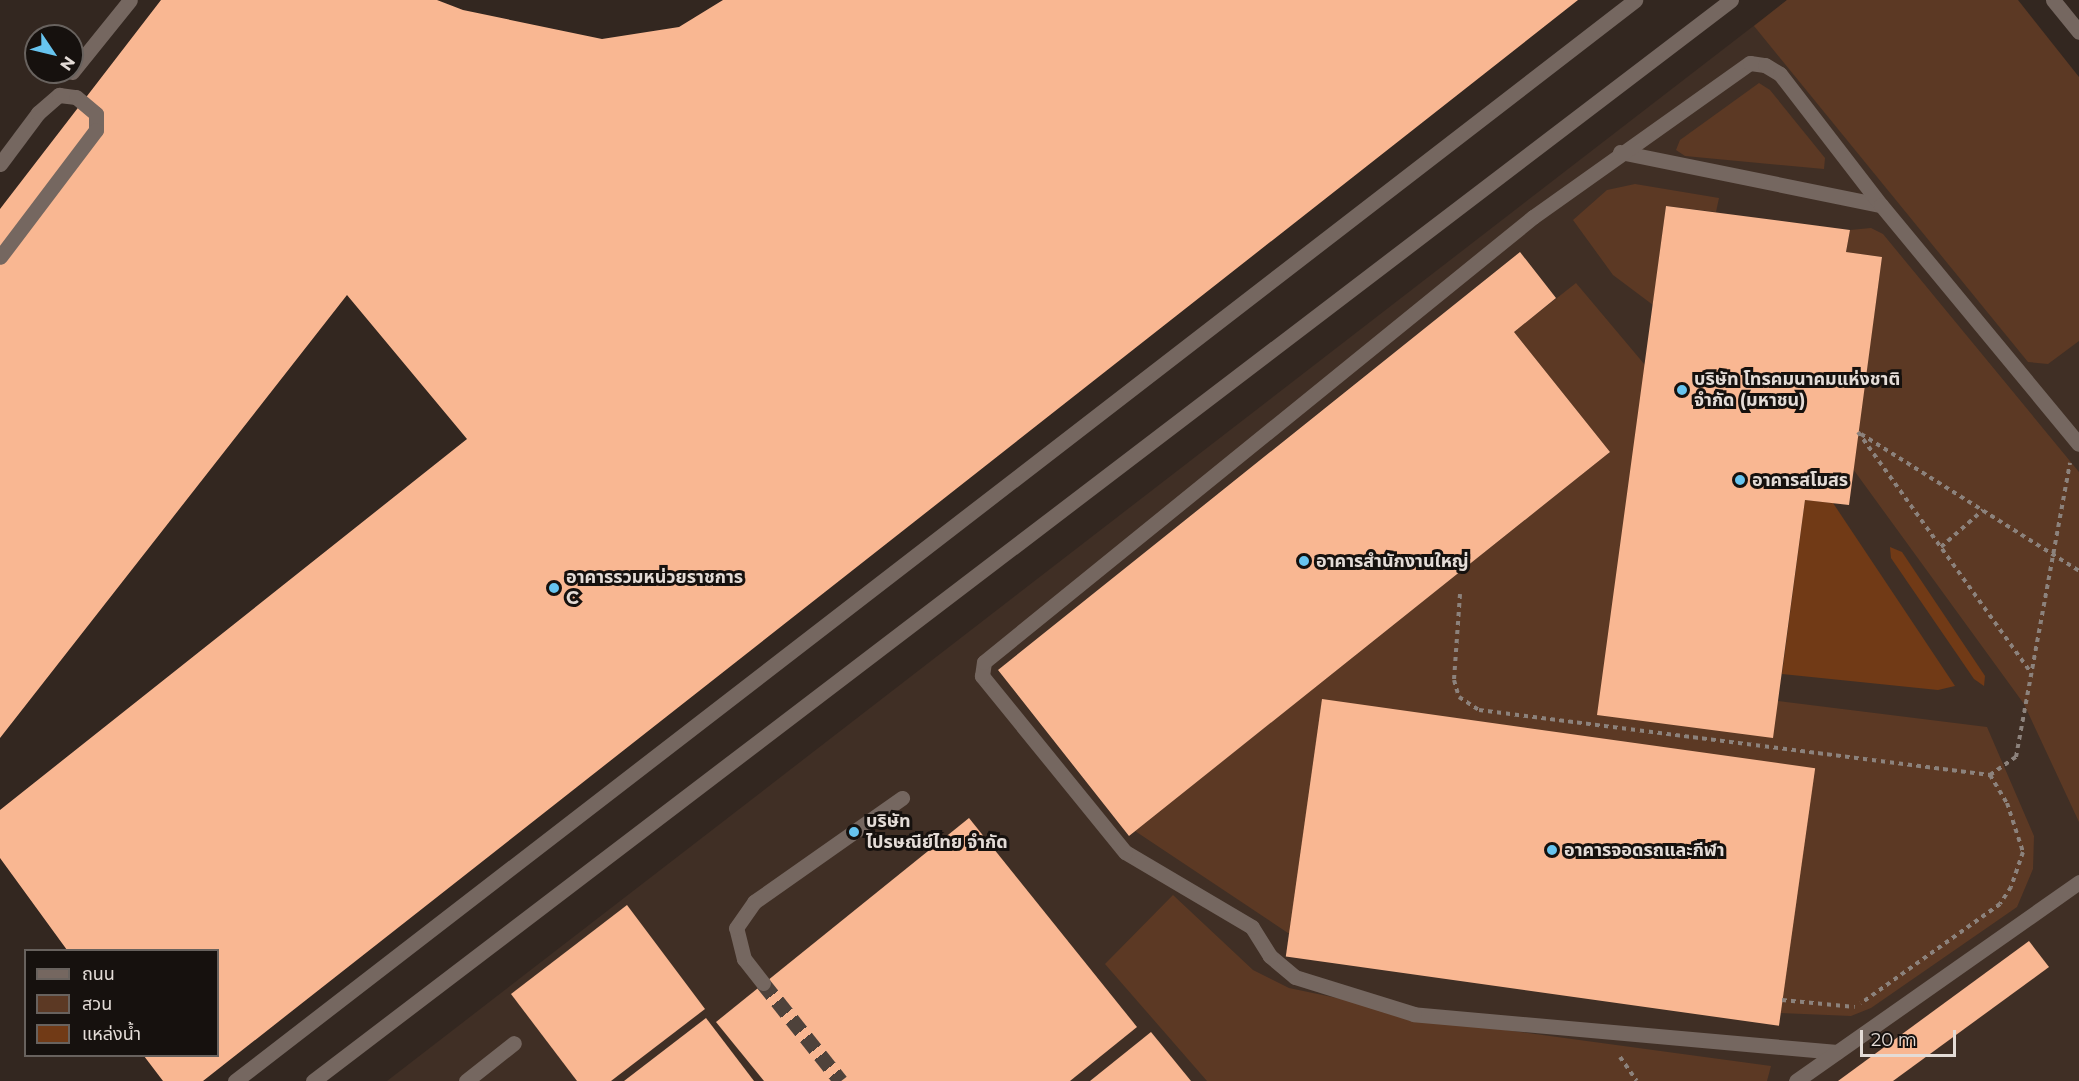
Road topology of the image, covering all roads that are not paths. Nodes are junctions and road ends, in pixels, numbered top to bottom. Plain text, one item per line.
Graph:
1 (130, 0) edge
2 (1635, 0) edge
3 (1731, 0) edge
4 (2053, 0) edge
5 (2079, 32) edge
6 (84, 57) edge
7 (62, 84) edge
8 (38, 113) junction
9 (1620, 152) junction
10 (1, 160) edge
11 (1881, 205) junction
12 (0, 257) edge
13 (2077, 442) edge
14 (902, 798) dead end
15 (2079, 882) edge
16 (763, 983) tunnel mouth
17 (513, 1043) dead end
18 (1837, 1052) junction
19 (235, 1081) edge
20 (313, 1081) edge
21 (466, 1081) edge
22 (1796, 1081) edge

1 - 6 street
2 - 19 street
3 - 20 street
4 - 5 street
7 - 8 street
8 - 10 street
8 - 12 street
9 - 11 street
9 - 11 street
9 - 18 street
11 - 13 street
14 - 16 street
15 - 18 street
17 - 21 street
18 - 22 street

